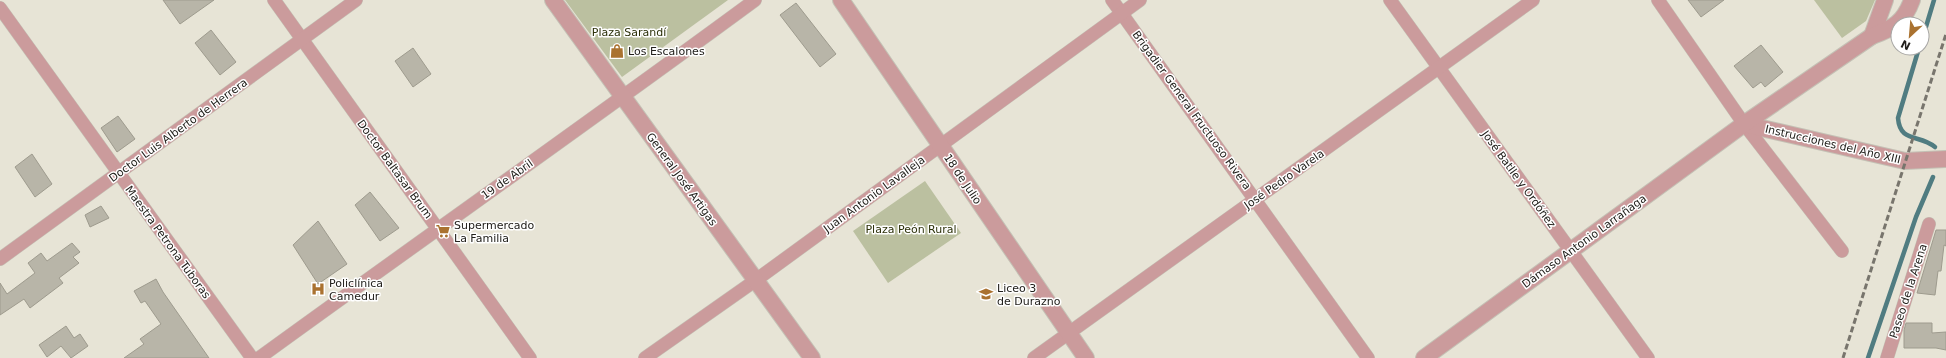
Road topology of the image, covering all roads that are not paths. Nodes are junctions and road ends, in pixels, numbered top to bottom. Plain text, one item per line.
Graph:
1 (274, 0) edge
2 (356, 0) edge
3 (553, 0) edge
4 (755, 0) edge
5 (841, 0) edge
6 (1112, 0) edge
7 (1140, 0) edge
8 (1390, 0) edge
9 (1533, 0) edge
10 (1658, 0) edge
11 (1885, 0) edge
12 (1912, 0) edge
13 (0, 8) edge
14 (1122, 13) junction
15 (1872, 36) junction
16 (301, 39) junction
17 (1439, 69) junction
18 (623, 98) junction
19 (1744, 124) junction
20 (940, 146) junction
21 (1946, 160) edge
22 (119, 174) junction
23 (1256, 199) junction
24 (1929, 224) dead end
25 (437, 228) junction
26 (1842, 251) dead end
27 (1570, 252) junction
28 (0, 259) edge
29 (756, 280) junction
30 (1068, 333) junction
31 (252, 358) edge
32 (259, 358) edge
33 (530, 358) edge
34 (645, 358) edge
35 (812, 358) edge
36 (1034, 358) edge
37 (1086, 358) edge
38 (1368, 358) edge
39 (1424, 358) edge
40 (1648, 358) edge
41 (1887, 358) edge

1 - 16 street, Doctor Baltasar Brum
2 - 16 street, Doctor Luis Alberto de Herrera
3 - 18 street, General José Artigas
4 - 18 street, 19 de Abril
5 - 20 street, 18 de Julio
6 - 14 street, Brigadier General Fructuoso Rivera
7 - 14 street, Juan Antonio Lavalleja
8 - 17 street, José Batlle y Ordóñez
9 - 17 street, José Pedro Varela
10 - 19 street
11 - 15 street
12 - 15 street, Dámaso Antonio Larrañaga
13 - 22 street, Maestra Petrona Tuboras
14 - 20 street, Juan Antonio Lavalleja
14 - 23 street, Brigadier General Fructuoso Rivera
15 - 19 street, Dámaso Antonio Larrañaga
16 - 22 street, Doctor Luis Alberto de Herrera
16 - 25 street, Doctor Baltasar Brum
17 - 23 street, José Pedro Varela
17 - 27 street, José Batlle y Ordóñez
18 - 25 street, 19 de Abril
18 - 29 street, General José Artigas
19 - 21 street, Instrucciones del Año XIII
19 - 26 street
19 - 27 street, Dámaso Antonio Larrañaga
20 - 29 street, Juan Antonio Lavalleja
20 - 30 street, 18 de Julio
22 - 28 street, Doctor Luis Alberto de Herrera
22 - 31 street, Maestra Petrona Tuboras
23 - 30 street, José Pedro Varela
23 - 38 street, Brigadier General Fructuoso Rivera
24 - 41 street, Paseo de la Arena
25 - 32 street, 19 de Abril
25 - 33 street, Doctor Baltasar Brum
27 - 39 street, Dámaso Antonio Larrañaga
27 - 40 street, José Batlle y Ordóñez
29 - 34 street, Juan Antonio Lavalleja
29 - 35 street, General José Artigas
30 - 36 street, José Pedro Varela
30 - 37 street, 18 de Julio

